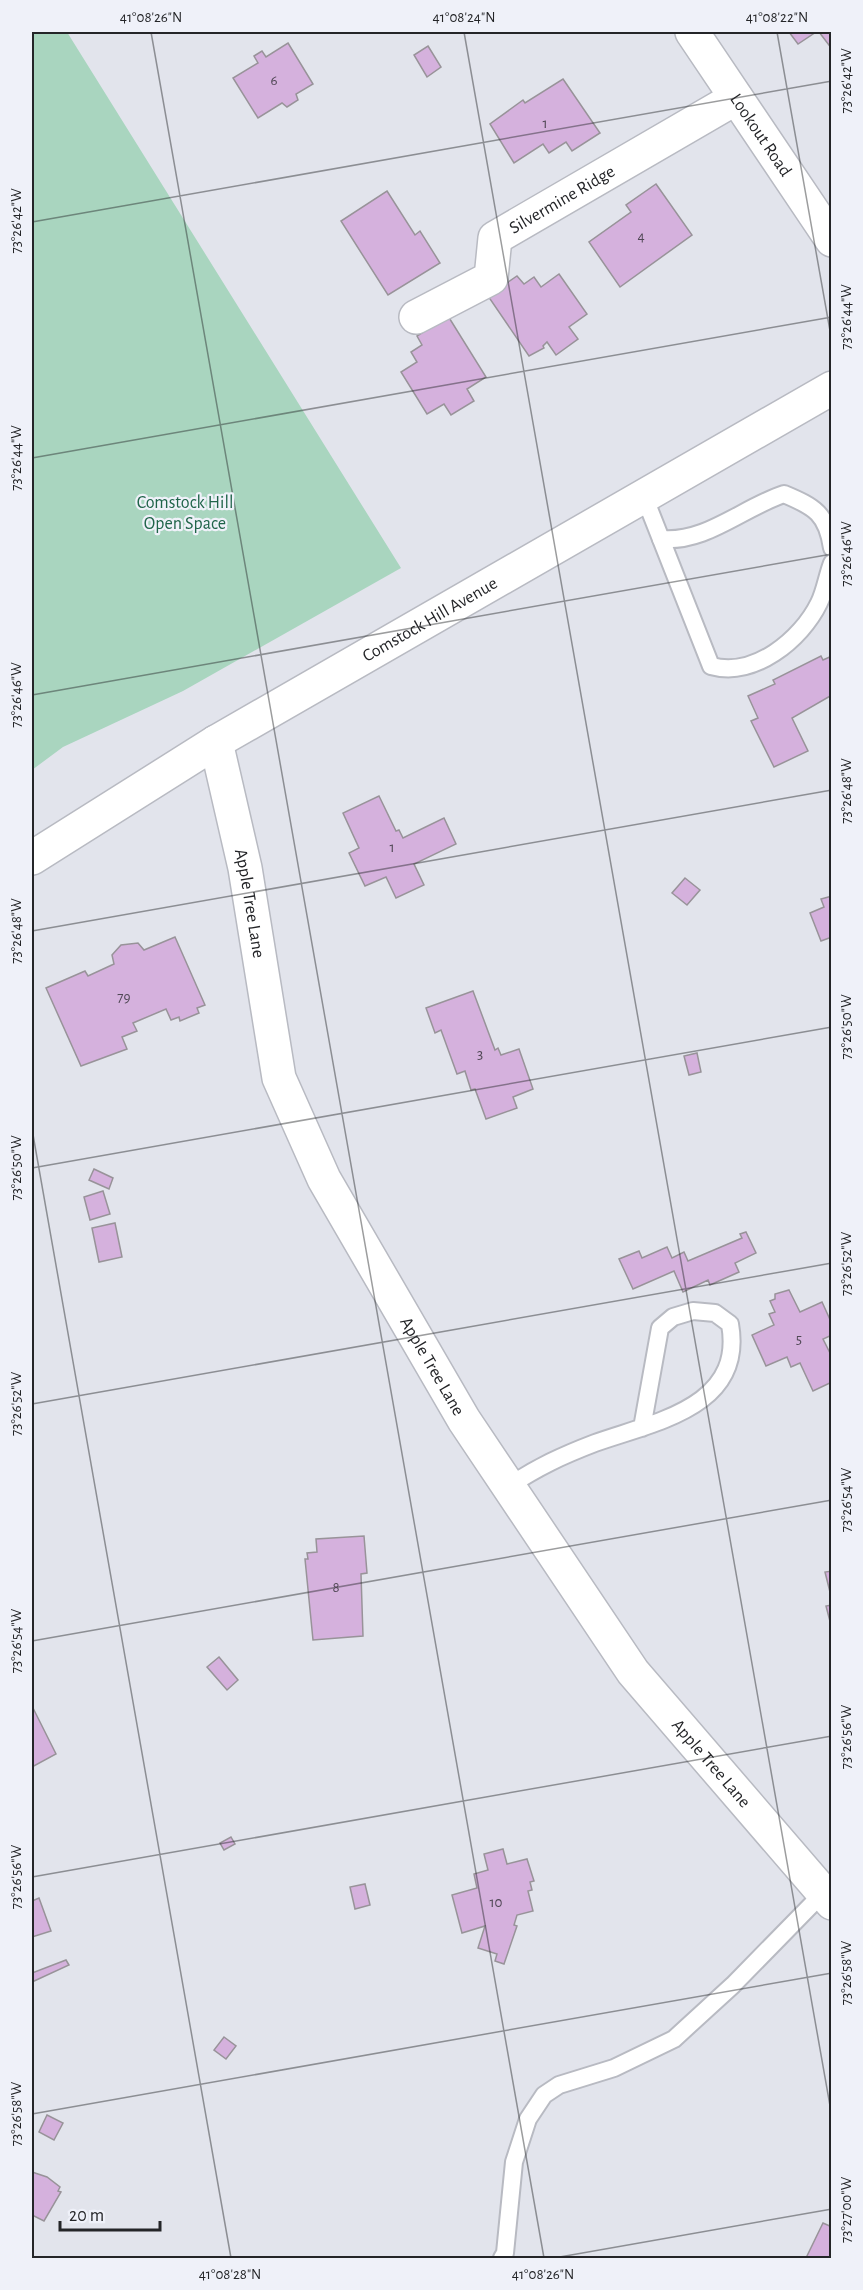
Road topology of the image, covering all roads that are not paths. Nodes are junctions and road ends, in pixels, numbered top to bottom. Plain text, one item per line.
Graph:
1 (692, 32) edge
2 (736, 98) junction
3 (831, 240) edge
4 (416, 316) dead end
5 (831, 388) edge
6 (644, 496) junction
7 (661, 539) junction
8 (831, 549) edge
9 (831, 563) edge
10 (216, 742) junction
11 (32, 858) edge
12 (642, 1428) junction
13 (509, 1486) junction
14 (827, 1898) edge
15 (502, 2259) edge

1 - 2 street, Lookout Road
2 - 3 street, Lookout Road
2 - 4 street, Silvermine Ridge
5 - 6 street, Comstock Hill Avenue
6 - 7 lane
6 - 10 street, Comstock Hill Avenue
7 - 8 lane
7 - 9 lane
10 - 11 street, Comstock Hill Avenue
10 - 13 street, Apple Tree Lane
12 - 12 lane
12 - 13 lane
13 - 14 street, Apple Tree Lane
14 - 15 lane

